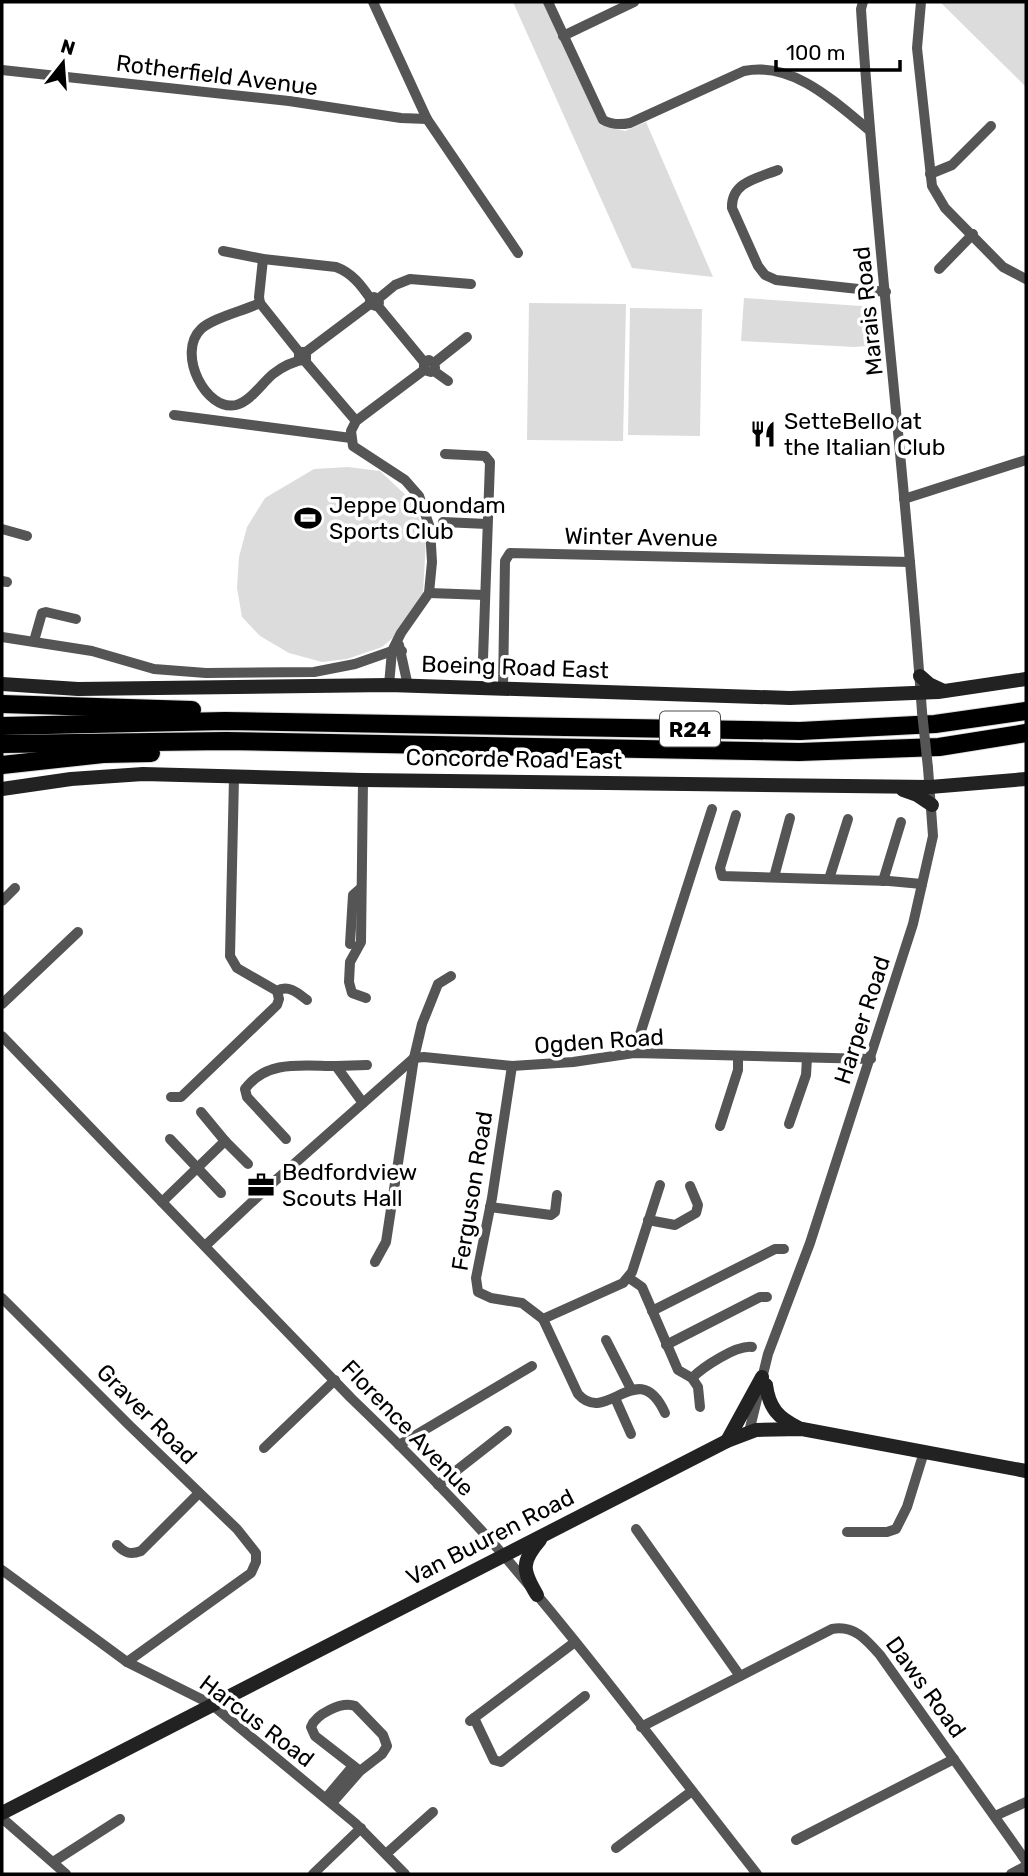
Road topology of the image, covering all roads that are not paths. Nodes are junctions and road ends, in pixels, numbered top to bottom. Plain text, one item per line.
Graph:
1 (373, 2) edge
2 (548, 2) edge
3 (634, 2) edge
4 (921, 2) edge
5 (860, 4) edge
6 (563, 36) junction
7 (2, 70) edge
8 (428, 119) junction
9 (991, 126) dead end
10 (869, 130) junction
11 (778, 170) dead end
12 (930, 174) junction
13 (973, 234) junction
14 (222, 251) dead end
15 (518, 253) dead end
16 (263, 259) junction
17 (939, 269) dead end
18 (1026, 279) edge
19 (471, 284) dead end
20 (886, 292) junction
21 (374, 302) junction
22 (260, 303) junction
23 (467, 337) dead end
24 (302, 356) junction
25 (429, 366) junction
26 (449, 382) dead end
27 (174, 415) dead end
28 (356, 421) junction
29 (351, 438) junction
30 (445, 454) dead end
31 (1026, 460) edge
32 (904, 499) junction
33 (443, 522) dead end
34 (487, 524) junction
35 (2, 529) edge
36 (27, 536) dead end
37 (910, 562) junction
38 (429, 593) junction
39 (485, 595) junction
40 (76, 620) dead end
41 (2, 637) edge
42 (34, 641) junction
43 (397, 648) junction
44 (437, 668) dead end
45 (920, 676) junction
46 (1026, 679) edge
47 (2, 684) edge
48 (390, 685) junction
49 (408, 686) junction
50 (503, 689) junction
51 (942, 691) junction
52 (2, 704) edge
53 (922, 705) junction
54 (1026, 711) edge
55 (353, 722) junction
56 (2, 726) edge
57 (1026, 733) edge
58 (2, 744) edge
59 (400, 745) junction
60 (2, 765) edge
61 (929, 775) junction
62 (234, 777) junction
63 (363, 779) junction
64 (1026, 779) edge
65 (953, 784) junction
66 (899, 787) junction
67 (2, 789) edge
68 (932, 807) junction
69 (712, 809) dead end
70 (736, 815) dead end
71 (790, 818) dead end
72 (848, 819) dead end
73 (901, 822) dead end
74 (774, 877) junction
75 (829, 879) junction
76 (883, 881) junction
77 (922, 884) junction
78 (15, 888) dead end
79 (361, 888) junction
80 (2, 901) edge
81 (78, 932) dead end
82 (349, 944) dead end
83 (450, 976) dead end
84 (277, 990) junction
85 (366, 998) dead end
86 (307, 1000) dead end
87 (2, 1004) edge
88 (2, 1036) edge
89 (634, 1053) junction
90 (738, 1056) junction
91 (414, 1058) junction
92 (807, 1058) junction
93 (870, 1059) junction
94 (367, 1065) dead end
95 (336, 1066) junction
96 (512, 1066) junction
97 (172, 1097) dead end
98 (363, 1103) junction
99 (201, 1112) dead end
100 (789, 1124) dead end
101 (720, 1126) dead end
102 (170, 1139) dead end
103 (286, 1139) dead end
104 (225, 1141) junction
105 (248, 1164) dead end
106 (195, 1168) junction
107 (660, 1185) dead end
108 (690, 1186) dead end
109 (221, 1193) dead end
110 (557, 1195) dead end
111 (162, 1202) junction
112 (491, 1207) junction
113 (648, 1220) junction
114 (205, 1246) junction
115 (783, 1249) dead end
116 (375, 1262) dead end
117 (629, 1278) junction
118 (767, 1297) dead end
119 (2, 1298) edge
120 (652, 1311) junction
121 (543, 1319) junction
122 (606, 1340) dead end
123 (666, 1345) junction
124 (752, 1347) dead end
125 (532, 1366) dead end
126 (692, 1378) junction
127 (335, 1380) junction
128 (764, 1381) junction
129 (631, 1389) junction
130 (615, 1398) junction
131 (701, 1407) dead end
132 (665, 1412) dead end
133 (802, 1429) junction
134 (507, 1431) dead end
135 (752, 1431) junction
136 (631, 1434) dead end
137 (727, 1441) junction
138 (399, 1445) junction
139 (264, 1448) dead end
140 (924, 1452) junction
141 (1026, 1471) edge
142 (438, 1485) junction
143 (199, 1493) junction
144 (636, 1529) dead end
145 (846, 1532) dead end
146 (543, 1536) junction
147 (117, 1545) dead end
148 (503, 1556) junction
149 (2, 1570) edge
150 (537, 1595) junction
151 (575, 1642) junction
152 (127, 1662) junction
153 (740, 1676) junction
154 (585, 1696) dead end
155 (211, 1704) junction
156 (642, 1727) junction
157 (954, 1759) junction
158 (356, 1768) junction
159 (692, 1791) junction
160 (329, 1800) junction
161 (1026, 1802) edge
162 (433, 1812) dead end
163 (2, 1815) edge
164 (995, 1816) junction
165 (120, 1819) dead end
166 (360, 1828) junction
167 (796, 1840) dead end
168 (616, 1848) dead end
169 (386, 1854) junction
170 (53, 1863) junction
171 (1026, 1863) edge
172 (66, 1874) edge
173 (313, 1874) edge
174 (405, 1874) edge
175 (757, 1874) edge
176 (1012, 1874) edge

1 - 8 street
2 - 6 street
3 - 6 street
4 - 12 street
5 - 10 street, Marais Road
6 - 10 street
7 - 8 street, Rotherfield Avenue
8 - 15 street
9 - 12 street
10 - 20 street, Marais Road
11 - 20 street
12 - 13 street
13 - 17 street
13 - 18 street
14 - 16 street
16 - 21 street
16 - 22 street
19 - 21 street
20 - 32 street, Marais Road
21 - 24 street
21 - 25 street
22 - 24 street
22 - 24 street
23 - 25 street
24 - 28 street
25 - 26 street
25 - 28 street
27 - 29 street
28 - 29 street
29 - 38 street
30 - 34 street
31 - 32 street
32 - 37 street, Marais Road
33 - 34 street
34 - 39 street
35 - 36 street
37 - 45 street, Marais Road
37 - 50 street, Winter Avenue
38 - 39 street
38 - 43 street
39 - 44 street
40 - 42 street
41 - 42 street
42 - 43 street
43 - 48 street
43 - 49 street
45 - 51 main road
45 - 53 street, Marais Road
46 - 51 main road, Boeing Road East
47 - 48 main road, Boeing Road East
48 - 49 main road, Boeing Road East
49 - 50 main road, Boeing Road East
50 - 53 main road, Boeing Road East
51 - 53 main road, Boeing Road East
52 - 55 highway
53 - 61 street, Harper Road, bridge
54 - 55 highway, R24
55 - 56 highway, R24
57 - 59 highway, R24
58 - 59 highway, R24
59 - 60 highway
61 - 65 main road, Concorde Road East
61 - 66 main road, Concorde Road East
61 - 68 street, Harper Road
62 - 63 main road, Concorde Road East
62 - 67 main road, Concorde Road East
62 - 84 street
63 - 66 main road, Concorde Road East
63 - 79 street
64 - 65 main road, Concorde Road East
65 - 68 main road
66 - 68 main road
68 - 77 street, Harper Road
69 - 89 street
70 - 74 street
71 - 74 street
72 - 75 street
73 - 76 street
74 - 75 street
75 - 76 street
76 - 77 street
77 - 93 street, Harper Road
78 - 80 street
79 - 82 street
79 - 85 street
81 - 87 street
83 - 91 street
84 - 86 street
84 - 97 street
88 - 111 street, Florence Avenue
89 - 90 street, Ogden Road
89 - 96 street, Ogden Road
90 - 92 street, Ogden Road
90 - 101 street
91 - 96 street, Ogden Road
91 - 98 street
91 - 116 street
92 - 93 street, Ogden Road
92 - 100 street
93 - 128 street, Harper Road
94 - 95 street
95 - 98 street
95 - 103 street
96 - 112 street, Ferguson Road
98 - 114 street
99 - 104 street
102 - 106 street
104 - 105 street
104 - 106 street
106 - 109 street
106 - 111 street
107 - 113 street
108 - 113 street
110 - 112 street
111 - 114 street, Florence Avenue
112 - 121 street, Ferguson Road
113 - 117 street
114 - 127 street, Florence Avenue
115 - 120 street
117 - 120 street
117 - 121 street
118 - 123 street
119 - 143 street, Graver Road
120 - 123 street
121 - 130 street
122 - 129 street
123 - 126 street
124 - 126 street
125 - 138 street
126 - 131 street
127 - 138 street, Florence Avenue
127 - 139 street
128 - 133 main road
128 - 135 street, Harper Road
128 - 137 main road
129 - 130 street
129 - 132 street
130 - 136 street
133 - 135 main road, Van Buuren Road
133 - 140 main road, Van Buuren Road
134 - 142 street
135 - 137 main road, Van Buuren Road
137 - 146 main road, Van Buuren Road
138 - 142 street, Florence Avenue
140 - 141 main road, Van Buuren Road
140 - 145 street
142 - 148 street, Florence Avenue
143 - 147 street
143 - 152 street, Graver Road
144 - 153 street
146 - 148 main road, Van Buuren Road
146 - 150 main road
148 - 150 street, Florence Avenue
148 - 155 main road, Van Buuren Road
149 - 152 street, Harcus Road
150 - 151 street, Florence Avenue
151 - 154 street
151 - 156 street, Florence Avenue
152 - 155 street, Harcus Road
153 - 156 street, Daws Road
153 - 157 street, Daws Road
155 - 160 street, Harcus Road
155 - 163 main road, Van Buuren Road
156 - 159 street, Florence Avenue
157 - 164 street, Daws Road
157 - 167 street
158 - 158 street
158 - 160 street
159 - 168 street
159 - 175 street, Florence Avenue
160 - 166 street, Harcus Road
161 - 164 street
162 - 169 street
163 - 170 street
164 - 171 street, Daws Road
165 - 170 street
166 - 169 street, Harcus Road
166 - 173 street
169 - 174 street, Harcus Road
170 - 172 street
171 - 176 street

